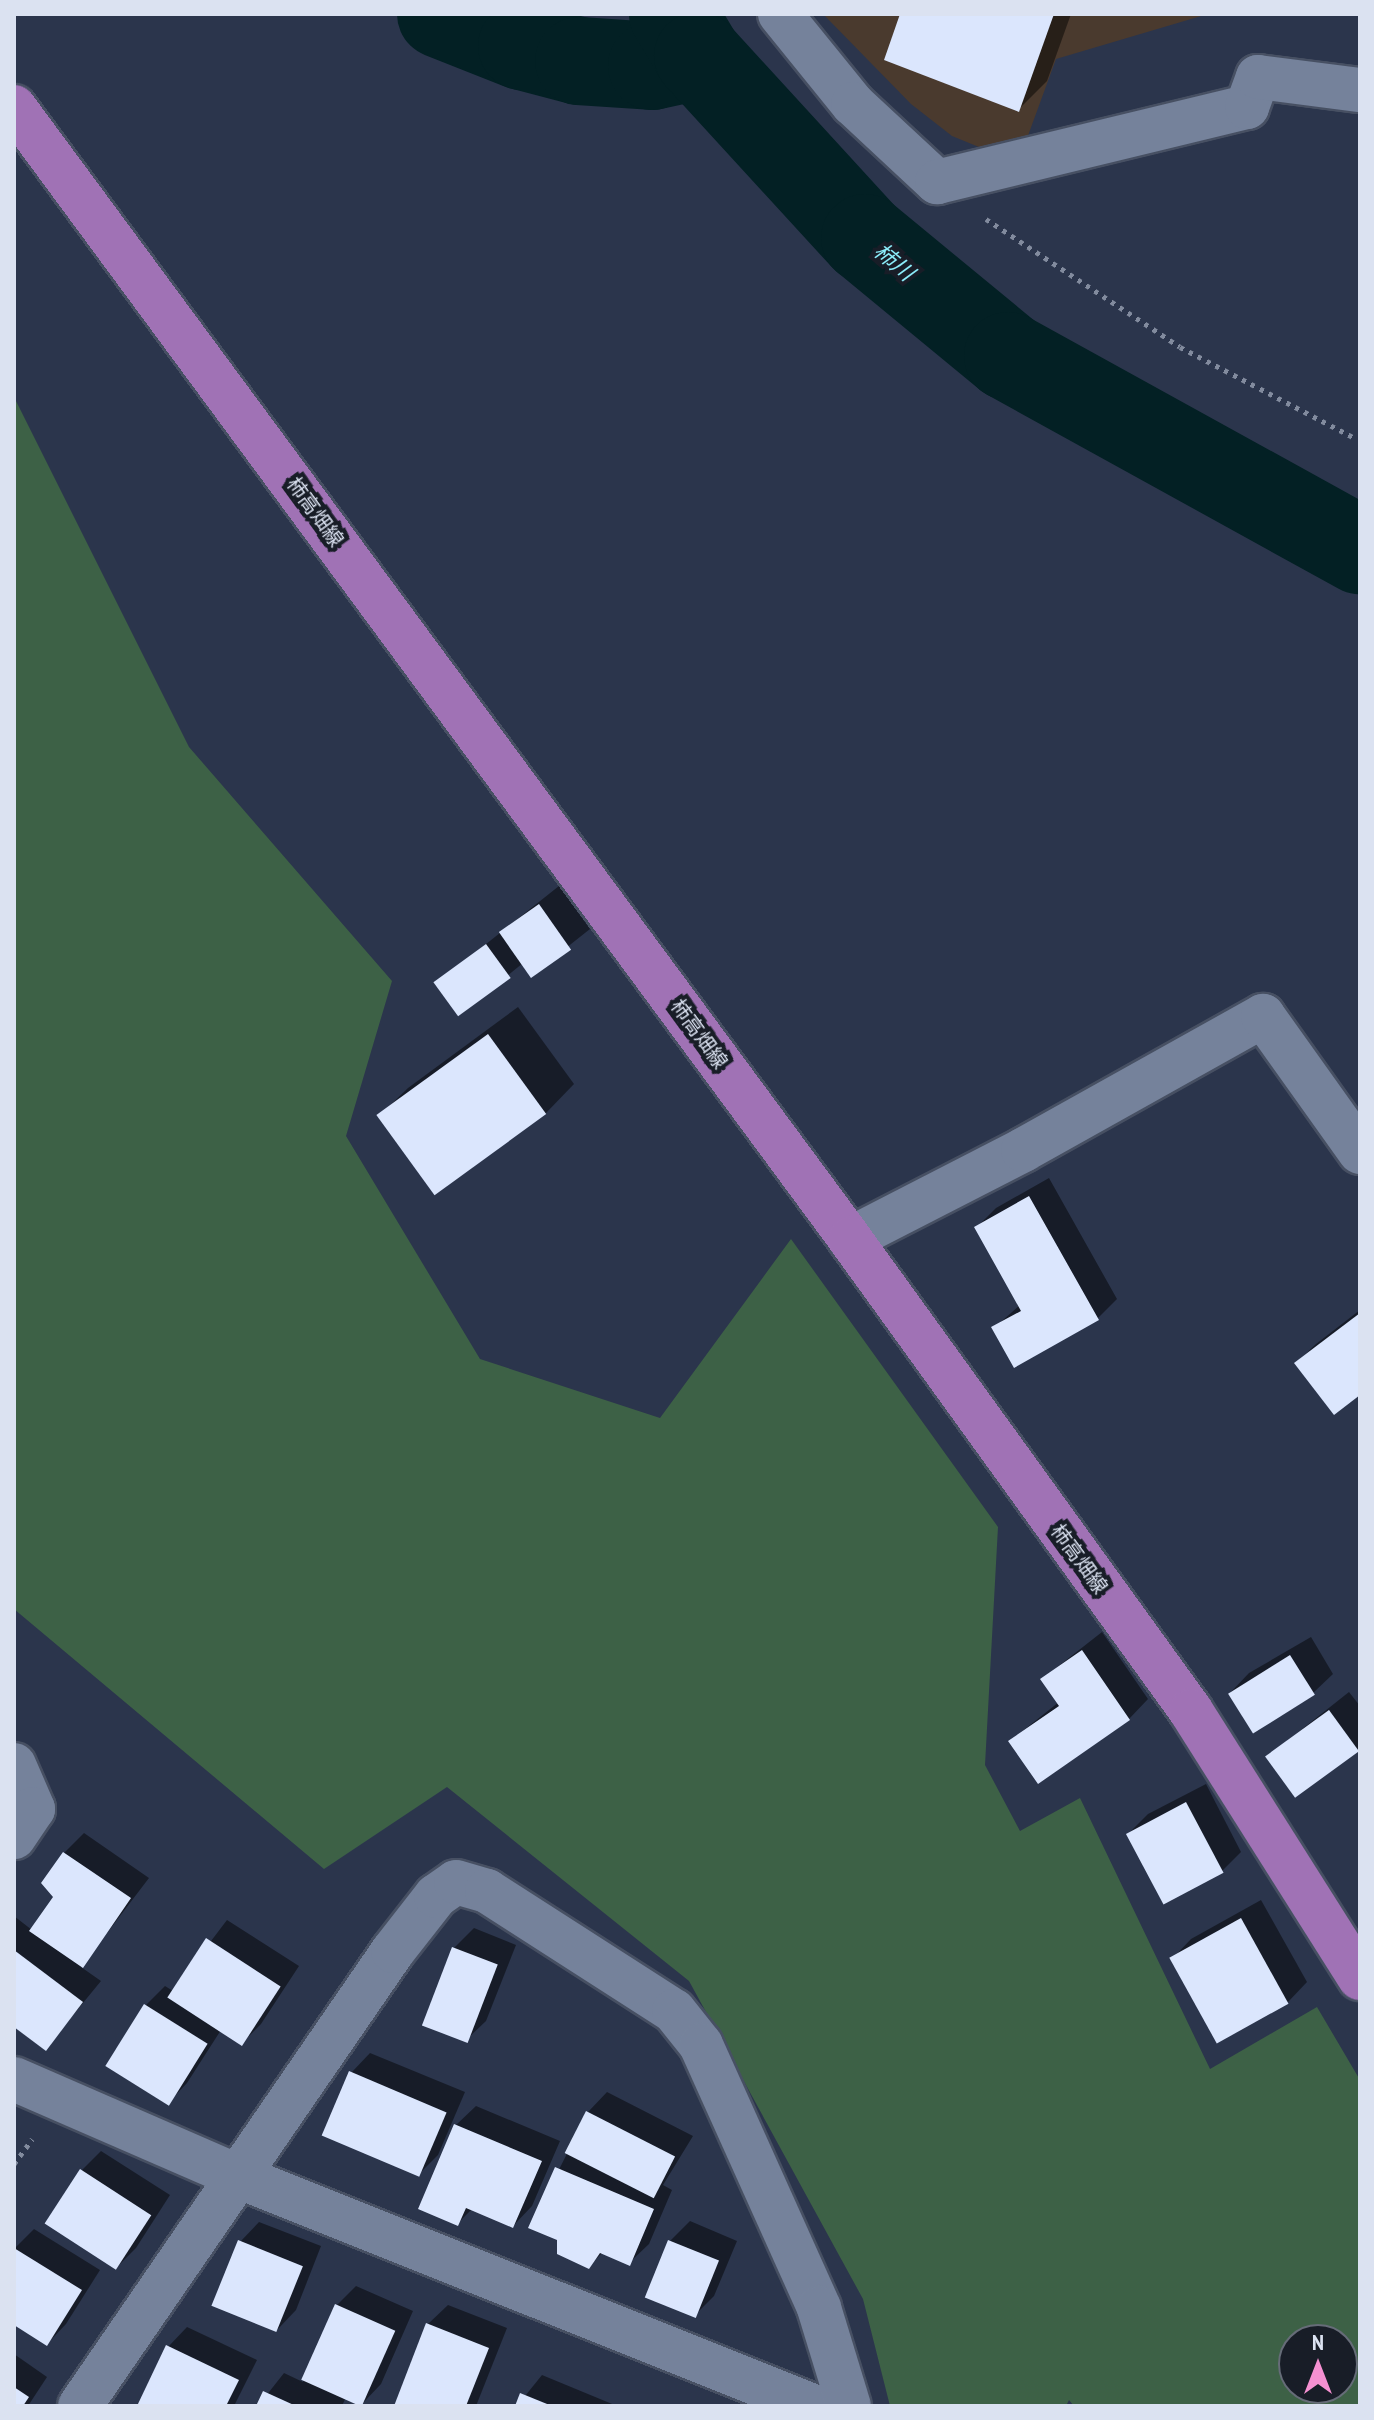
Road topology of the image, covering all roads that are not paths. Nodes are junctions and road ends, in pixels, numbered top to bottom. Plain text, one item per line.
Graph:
1 (780, 14) edge
2 (1360, 90) edge
3 (14, 107) edge
4 (1360, 1152) edge
5 (850, 1239) junction
6 (14, 1765) edge
7 (14, 1837) edge
8 (1360, 1978) edge
9 (14, 2079) edge
10 (237, 2176) junction
11 (80, 2406) edge
12 (813, 2406) edge
13 (849, 2406) edge

1 - 2 street
3 - 5 main road, 柿高畑線
4 - 5 street
5 - 8 main road, 柿高畑線
6 - 7 street
9 - 10 street
10 - 11 street
10 - 12 street
10 - 13 street

